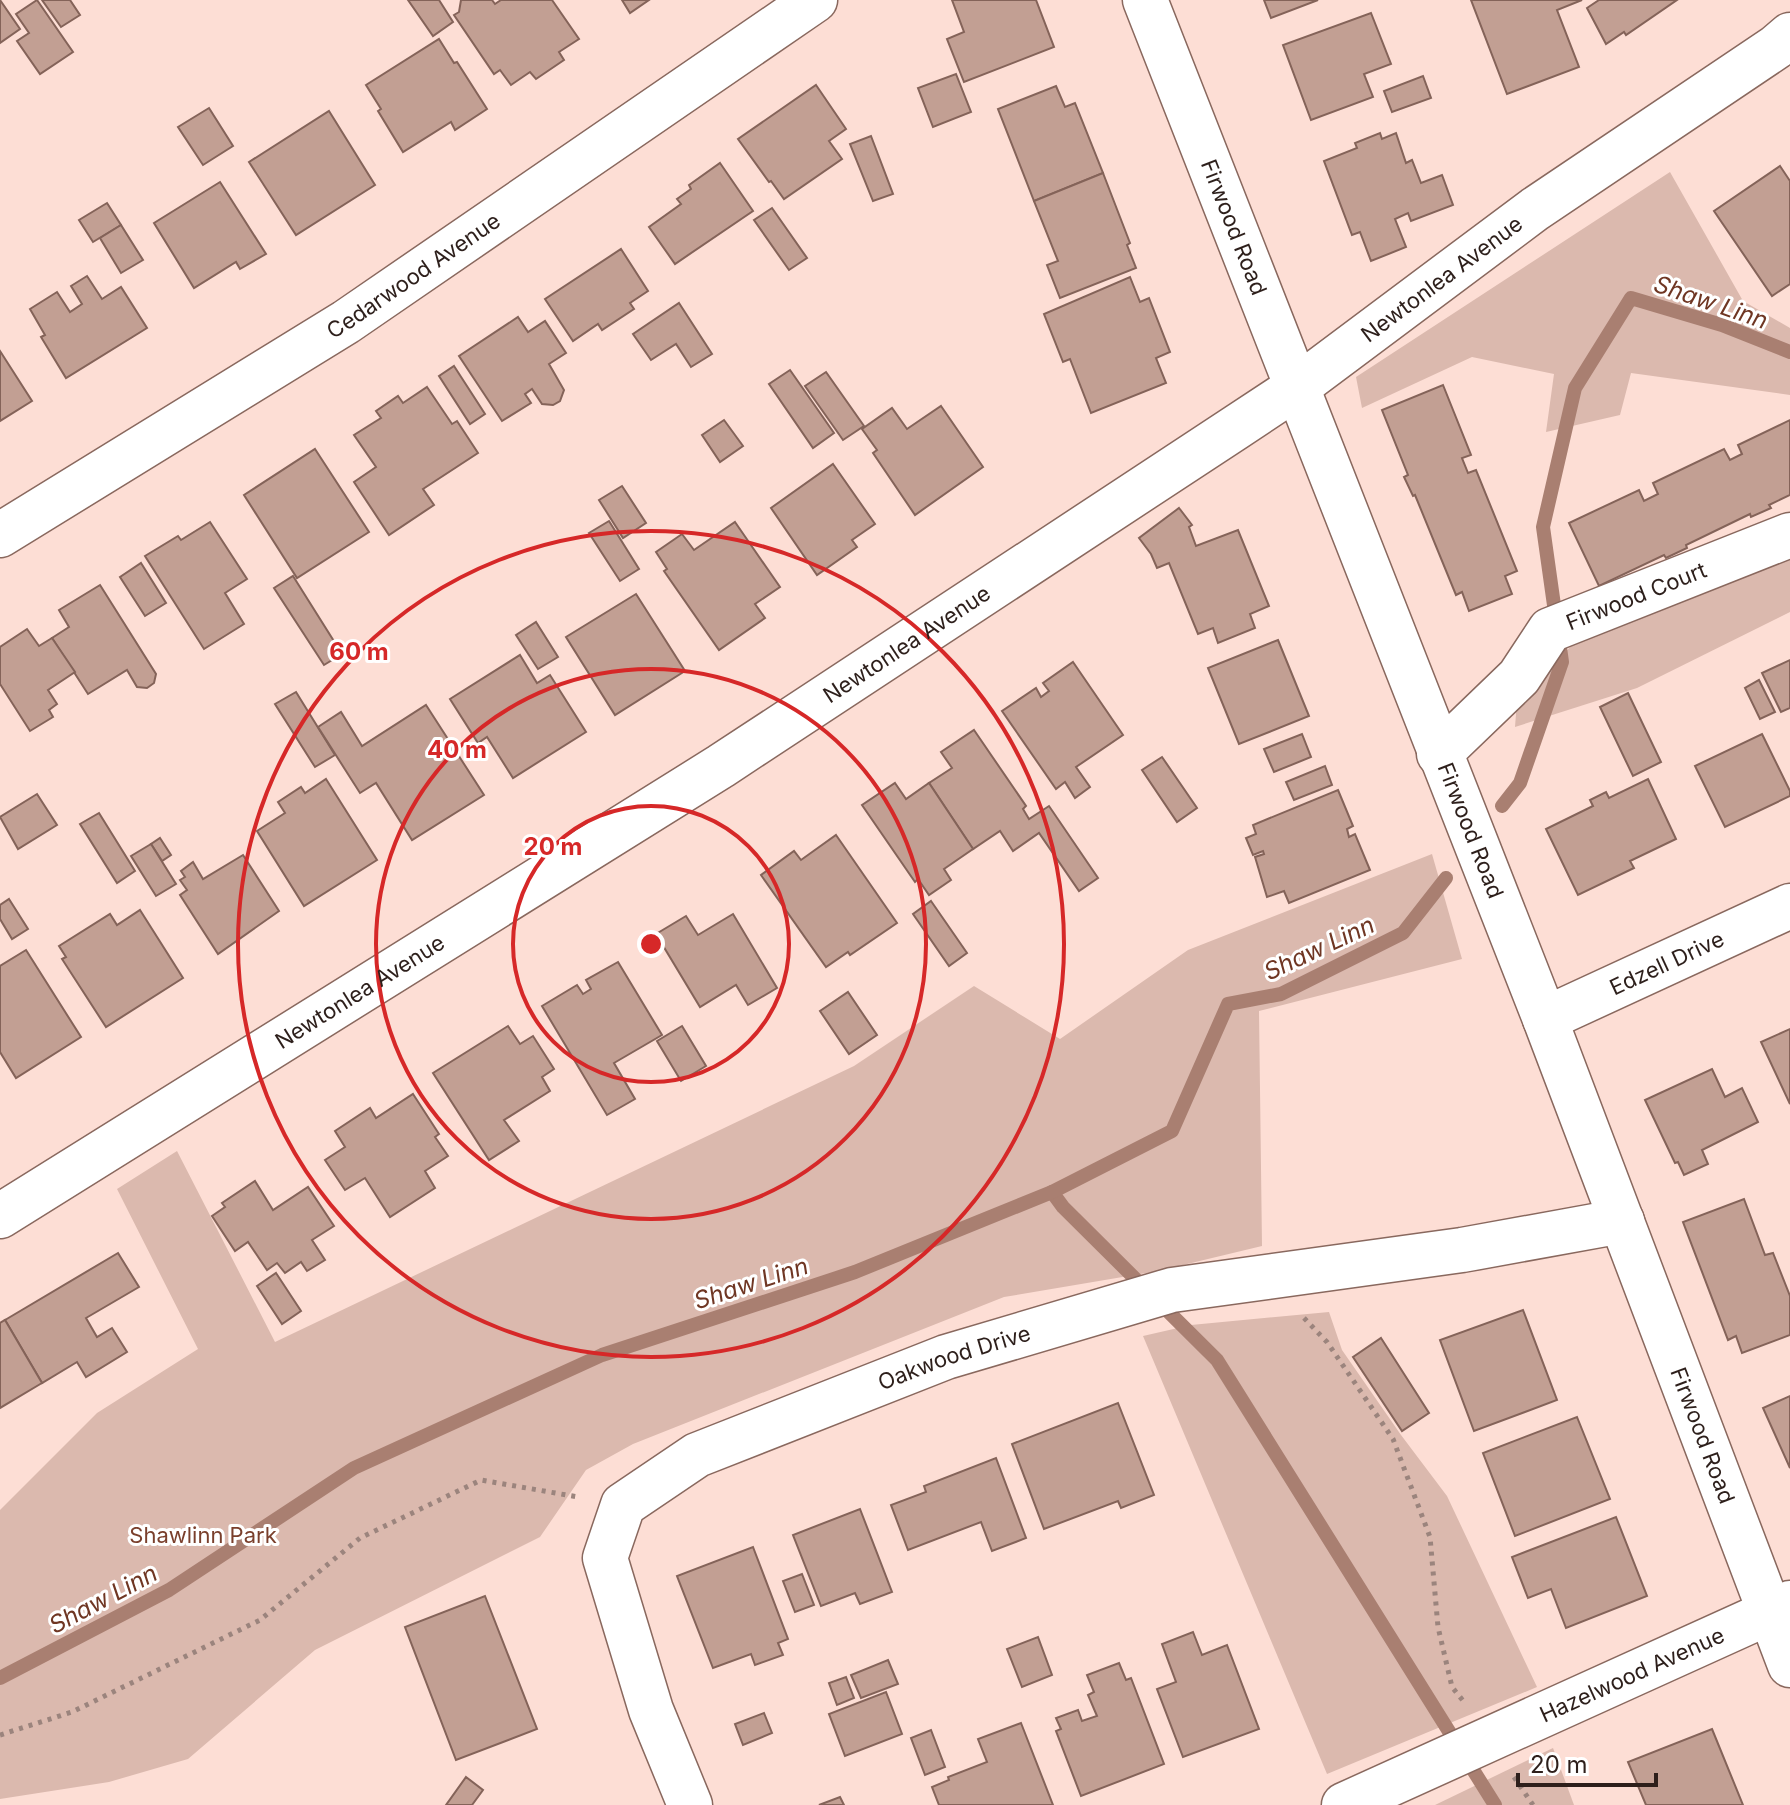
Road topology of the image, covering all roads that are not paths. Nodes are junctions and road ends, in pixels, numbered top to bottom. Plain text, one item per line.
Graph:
1 (815, 0) edge
2 (1145, 0) edge
3 (1790, 35) edge
4 (1297, 387) junction
5 (0, 535) edge
6 (1790, 535) edge
7 (1439, 754) junction
8 (1790, 906) edge
9 (1545, 1019) junction
10 (0, 1216) edge
11 (1622, 1221) junction
12 (1780, 1608) edge
13 (1790, 1665) edge
14 (690, 1805) edge
15 (1344, 1805) edge

1 - 5 street, Cedarwood Avenue
2 - 4 street, Firwood Road
3 - 4 street, Newtonlea Avenue
4 - 7 street, Firwood Road
4 - 10 street, Newtonlea Avenue
6 - 7 street, Firwood Court
7 - 9 street, Firwood Road
8 - 9 street, Edzell Drive
9 - 11 street, Firwood Road
11 - 12 street, Firwood Road
11 - 14 street, Oakwood Drive
12 - 13 street, Firwood Road
12 - 15 street, Hazelwood Avenue

